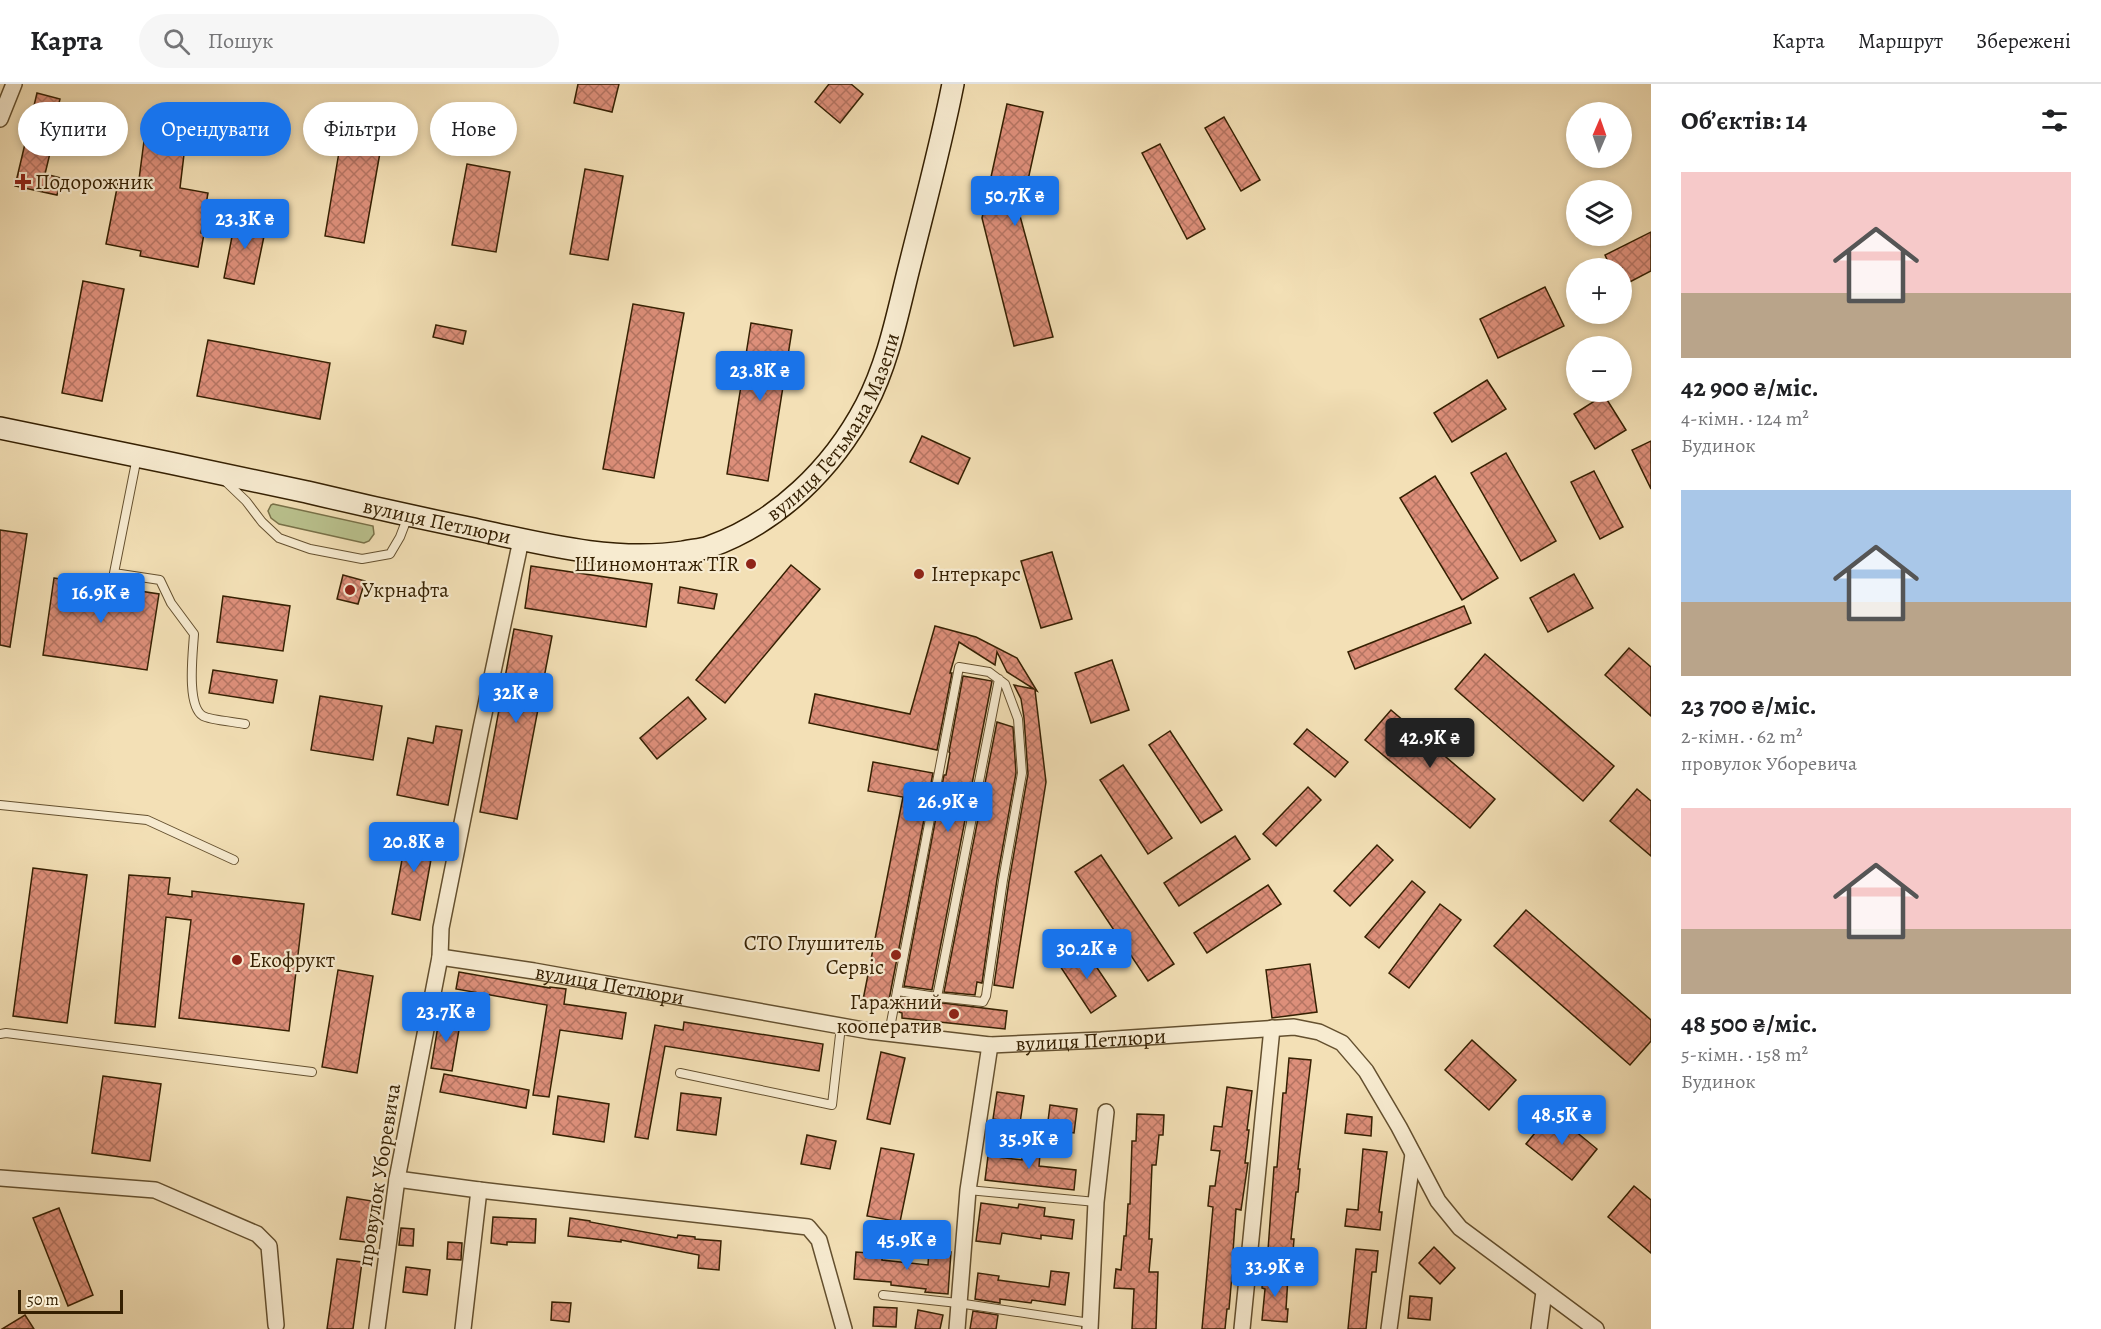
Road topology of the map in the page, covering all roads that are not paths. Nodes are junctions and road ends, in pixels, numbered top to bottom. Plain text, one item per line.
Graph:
1 (14, 84) edge
2 (953, 84) edge
3 (0, 119) edge
4 (0, 428) edge
5 (137, 456) junction
6 (217, 472) junction
7 (408, 515) junction
8 (521, 540) junction
9 (999, 680) junction
10 (245, 724) dead end
11 (0, 805) edge
12 (234, 860) dead end
13 (440, 957) junction
14 (897, 991) junction
15 (938, 997) junction
16 (841, 1026) junction
17 (1272, 1028) junction
18 (889, 1033) junction
19 (0, 1034) edge
20 (990, 1044) junction
21 (312, 1072) dead end
22 (680, 1073) dead end
23 (1106, 1112) dead end
24 (1413, 1154) junction
25 (0, 1178) edge
26 (397, 1179) junction
27 (479, 1190) junction
28 (968, 1190) junction
29 (1096, 1202) junction
30 (1544, 1292) junction
31 (883, 1295) dead end
32 (958, 1303) junction
33 (276, 1325) dead end
34 (1090, 1326) edge
35 (377, 1329) edge
36 (463, 1329) edge
37 (844, 1329) edge
38 (957, 1329) edge
39 (1242, 1329) edge
40 (1389, 1329) edge
41 (1539, 1329) edge
42 (1596, 1329) edge

1 - 3 street
2 - 8 main road, вулиця Гетьмана Мазепи
4 - 5 main road, вулиця Петлюри
5 - 6 main road, вулиця Петлюри
5 - 10 lane
6 - 7 main road, вулиця Петлюри
6 - 7 lane
7 - 8 main road, вулиця Петлюри
8 - 13 street, вулиця Петлюри
9 - 14 lane
9 - 15 lane
9 - 15 lane
11 - 12 lane
13 - 16 street, вулиця Петлюри
13 - 26 street, провулок Уборевича
14 - 15 lane
14 - 18 lane
16 - 18 street, вулиця Петлюри
16 - 22 lane
17 - 20 street, вулиця Петлюри
17 - 24 street, вулиця Петлюри
17 - 39 street
18 - 20 street, вулиця Петлюри
19 - 21 lane
20 - 28 street
23 - 29 street
24 - 30 street, вулиця Петлюри
24 - 40 street
25 - 33 street
26 - 27 street
26 - 35 street, провулок Уборевича
27 - 36 street
27 - 37 street
28 - 29 lane
28 - 32 street
29 - 34 street
30 - 41 street
30 - 42 street, вулиця Петлюри
31 - 32 lane
32 - 34 lane
32 - 38 street

